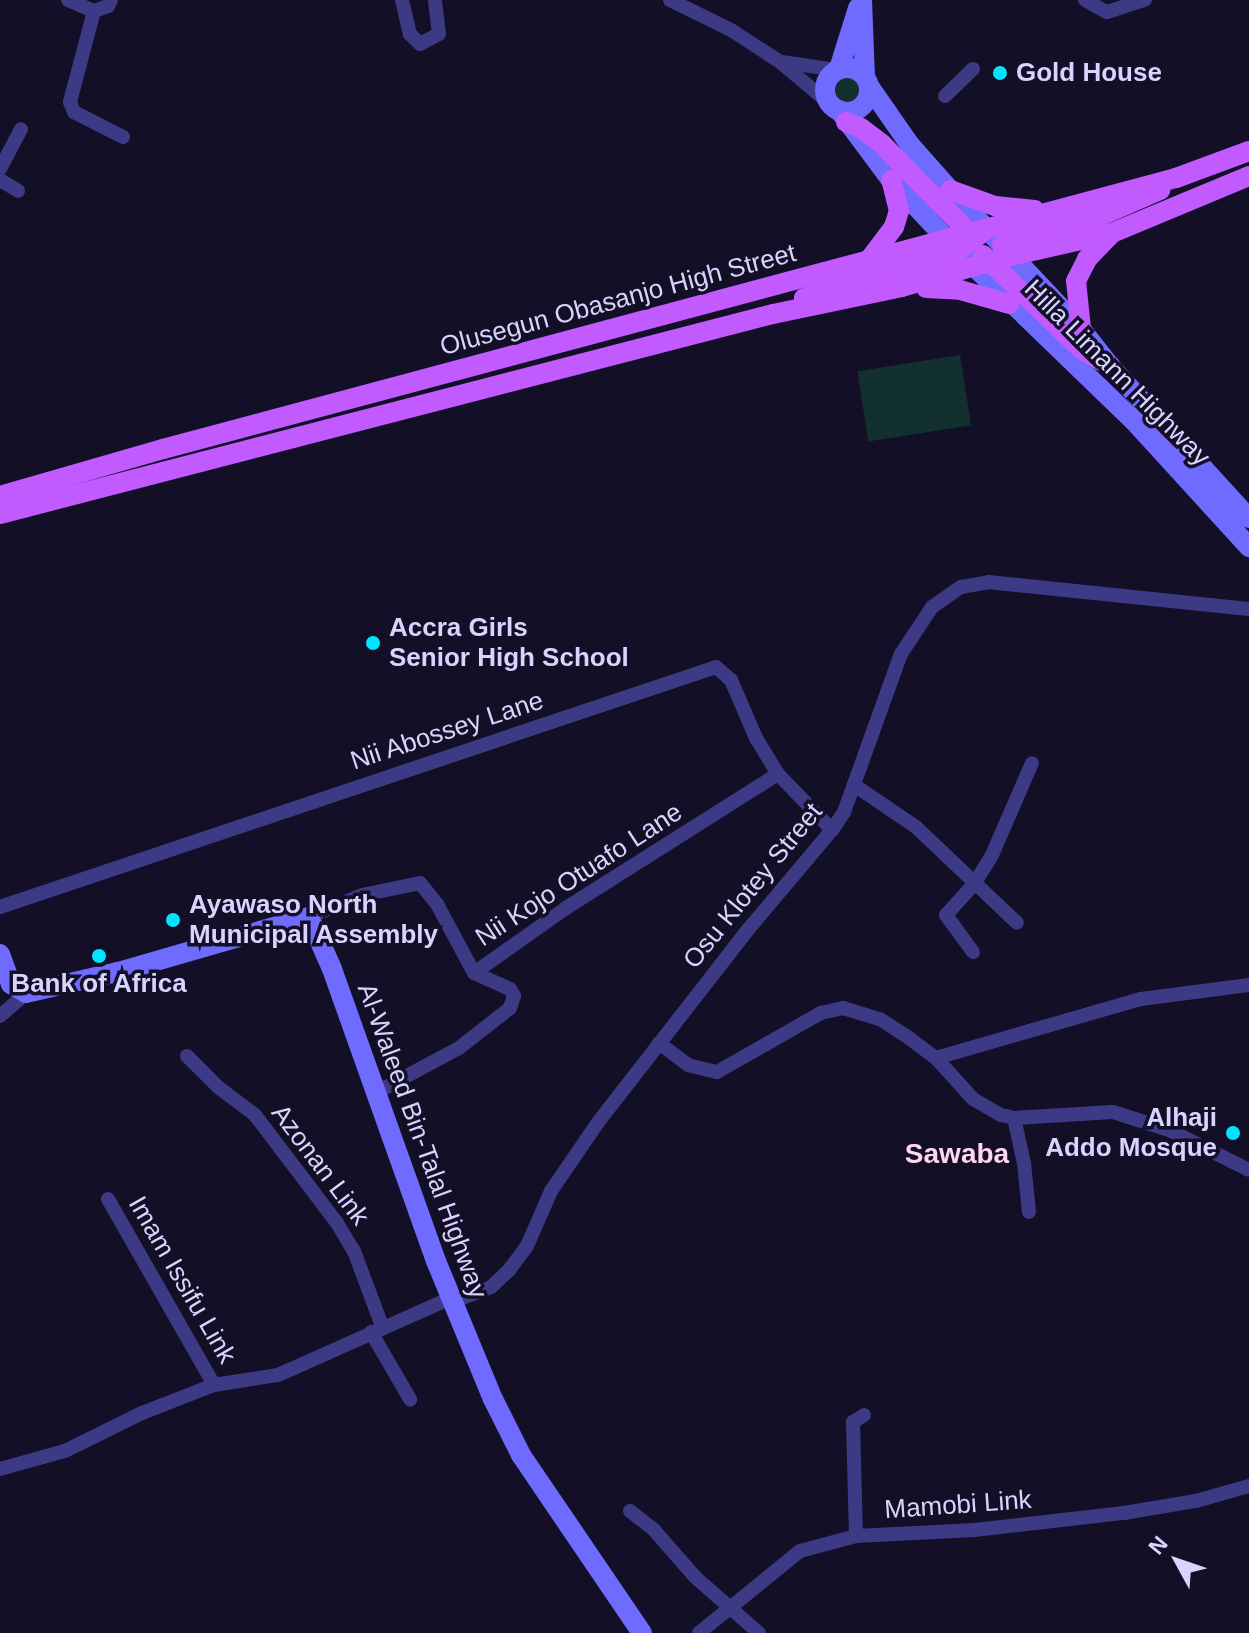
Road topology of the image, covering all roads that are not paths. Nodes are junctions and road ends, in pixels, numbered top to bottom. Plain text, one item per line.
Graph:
1 (68, 0) edge
2 (111, 0) edge
3 (402, 0) edge
4 (435, 0) edge
5 (670, 0) edge
6 (861, 0) edge
7 (1085, 0) edge
8 (1145, 0) edge
9 (94, 11) junction
10 (780, 62) junction
11 (973, 69) dead end
12 (838, 70) junction
13 (867, 82) junction
14 (945, 96) dead end
15 (838, 112) junction
16 (21, 129) dead end
17 (123, 137) dead end
18 (1249, 151) edge
19 (0, 169) edge
20 (1249, 176) edge
21 (1176, 178) junction
22 (0, 180) edge
23 (891, 180) junction
24 (950, 190) junction
25 (18, 191) dead end
26 (1046, 211) junction
27 (1112, 233) junction
28 (980, 248) junction
29 (869, 260) junction
30 (902, 287) junction
31 (1009, 304) junction
32 (773, 314) junction
33 (1081, 329) junction
34 (1110, 366) junction
35 (0, 496) edge
36 (0, 514) edge
37 (1249, 518) edge
38 (1249, 547) edge
39 (1249, 609) edge
40 (1032, 763) dead end
41 (778, 774) junction
42 (854, 785) junction
43 (832, 830) junction
44 (974, 884) junction
45 (0, 907) edge
46 (309, 917) junction
47 (1017, 923) dead end
48 (973, 952) dead end
49 (0, 954) edge
50 (474, 973) junction
51 (1249, 985) edge
52 (26, 993) junction
53 (0, 1016) edge
54 (659, 1043) junction
55 (187, 1056) dead end
56 (936, 1058) junction
57 (375, 1093) junction
58 (1014, 1118) junction
59 (1249, 1170) edge
60 (108, 1199) dead end
61 (1029, 1212) dead end
62 (452, 1300) junction
63 (377, 1329) junction
64 (214, 1385) junction
65 (410, 1399) dead end
66 (864, 1415) dead end
67 (0, 1469) edge
68 (1249, 1486) edge
69 (630, 1511) dead end
70 (856, 1536) junction
71 (729, 1606) junction
72 (642, 1633) edge
73 (699, 1633) edge
74 (759, 1633) edge

1 - 9 street
2 - 9 street
3 - 4 street
5 - 10 street
6 - 12 street
6 - 13 street
7 - 8 street
9 - 17 street
10 - 12 street
10 - 15 street
11 - 14 street
12 - 13 street
12 - 15 street
13 - 15 street
13 - 24 street
15 - 23 street
15 - 28 main road
16 - 19 street
18 - 21 main road, Olusegun Obasanjo High Street
20 - 27 main road, Olusegun Obasanjo High Street
21 - 26 main road, Olusegun Obasanjo High Street
21 - 28 main road
22 - 25 street
23 - 28 street
23 - 29 main road
24 - 26 main road
24 - 28 street
26 - 28 main road, Olusegun Obasanjo High Street
27 - 28 main road, Olusegun Obasanjo High Street
27 - 33 main road
28 - 29 main road, Olusegun Obasanjo High Street
28 - 30 main road, Olusegun Obasanjo High Street
28 - 31 street, Hilla Limann Highway
28 - 32 main road
28 - 33 street, Hilla Limann Highway
28 - 34 main road
29 - 35 main road, Olusegun Obasanjo High Street
30 - 31 main road
30 - 32 main road, Olusegun Obasanjo High Street
31 - 38 street, Hilla Limann Highway
32 - 36 main road, Olusegun Obasanjo High Street
33 - 34 street, Hilla Limann Highway
34 - 37 street, Hilla Limann Highway
39 - 42 street, Osu Klotey Street
40 - 44 street
41 - 43 street, Nii Abossey Lane
41 - 45 street, Nii Abossey Lane
41 - 50 street, Nii Kojo Otuafo Lane
42 - 43 street, Osu Klotey Street
42 - 44 street
43 - 54 street, Osu Klotey Street
44 - 47 street
44 - 48 street
46 - 50 street, Nii Kojo Otuafo Lane
46 - 52 street
46 - 57 street, Al-Waleed Bin-Talal Highway
49 - 52 street
50 - 57 street
51 - 56 street
52 - 53 street
54 - 56 street
54 - 62 street, Osu Klotey Street
55 - 63 street, Azonan Link
56 - 58 street
57 - 62 street, Al-Waleed Bin-Talal Highway
58 - 59 street
58 - 61 street
60 - 64 street, Imam Issifu Link
62 - 63 street, Osu Klotey Street
62 - 72 street, Al-Waleed Bin-Talal Highway
63 - 64 street, Osu Klotey Street
63 - 65 street
64 - 67 street, Osu Klotey Street
66 - 70 street
68 - 70 street, Mamobi Link
69 - 71 street
70 - 71 street, Mamobi Link
71 - 73 street, Mamobi Link
71 - 74 street

